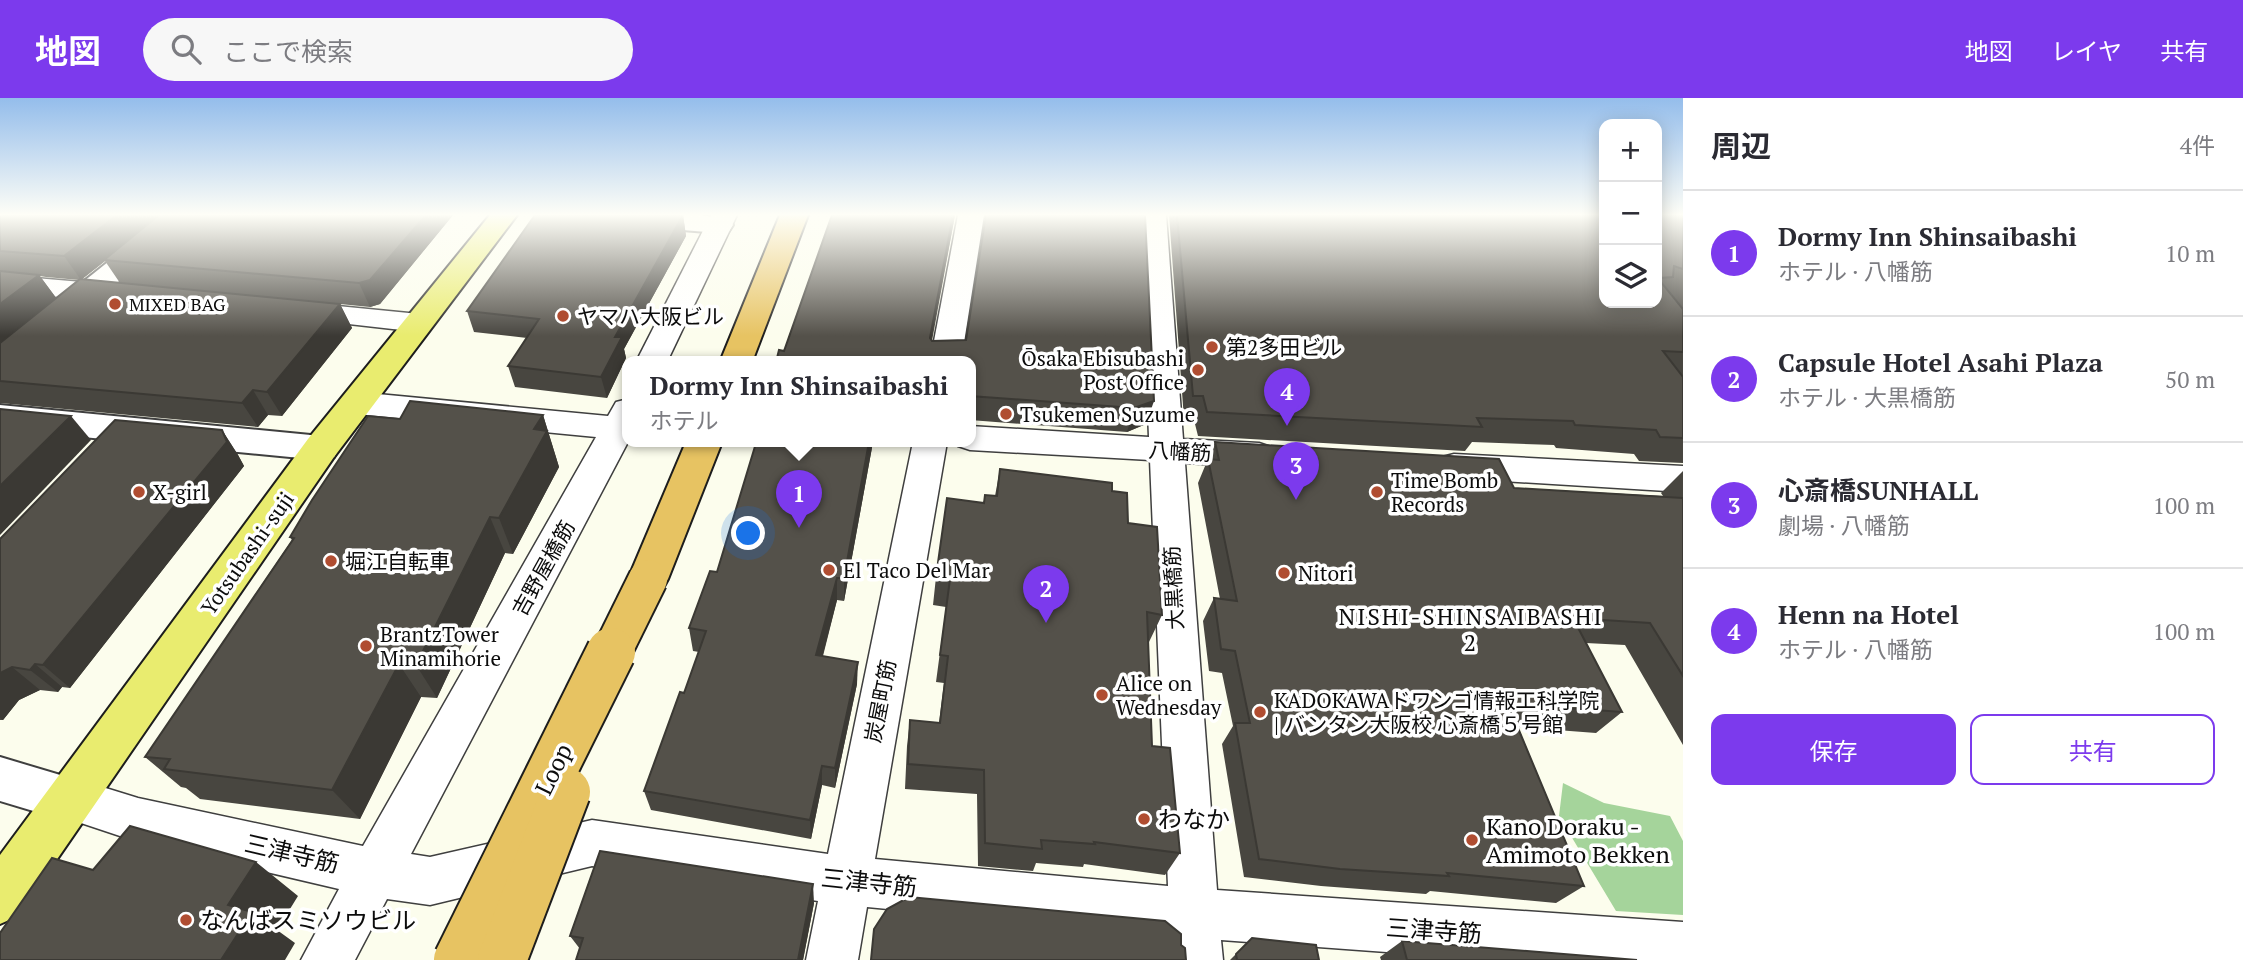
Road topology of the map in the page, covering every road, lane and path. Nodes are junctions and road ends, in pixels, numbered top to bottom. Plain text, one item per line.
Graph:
1 (134, 255) edge
2 (472, 255) edge
3 (705, 255) edge
4 (778, 255) edge
5 (964, 255) edge
6 (1155, 255) edge
7 (0, 283) edge
8 (90, 291) junction
9 (145, 296) edge
10 (267, 308) edge
11 (419, 323) junction
12 (655, 356) edge
13 (738, 356) edge
14 (946, 356) edge
15 (0, 365) edge
16 (356, 403) junction
17 (0, 416) edge
18 (622, 421) edge
19 (622, 426) edge
20 (124, 430) junction
21 (976, 438) edge
22 (702, 447) edge
23 (929, 447) edge
24 (321, 449) junction
25 (1165, 450) junction
26 (1288, 457) edge
27 (95, 461) edge
28 (1424, 464) edge
29 (1683, 479) edge
30 (648, 579) junction
31 (0, 779) edge
32 (70, 799) junction
33 (377, 873) junction
34 (846, 881) junction
35 (0, 898) edge
36 (1193, 913) junction
37 (1683, 948) edge
38 (327, 960) edge
39 (458, 960) edge
40 (502, 960) edge
41 (832, 960) edge
42 (1197, 960) edge

1 - 8 street
2 - 11 main road, Yotsubashi-suji
3 - 12 street
4 - 13 highway
5 - 14 street
6 - 25 street, 大黒橋筋
7 - 8 street
8 - 9 street
8 - 15 street
10 - 11 street
11 - 16 main road, Yotsubashi-suji
16 - 18 street
16 - 24 main road, Yotsubashi-suji
17 - 20 street
19 - 33 street, 吉野屋橋筋
20 - 24 street
20 - 27 street
21 - 25 street, 八幡筋
22 - 30 highway
23 - 34 street, 炭屋町筋
24 - 32 main road, Yotsubashi-suji
25 - 26 street, 八幡筋
25 - 36 street, 大黒橋筋
28 - 29 street
30 - 39 highway, Loop, bridge
30 - 40 highway, bridge
31 - 32 street
32 - 33 street, 三津寺筋
32 - 35 main road, Yotsubashi-suji
33 - 34 street, 三津寺筋
33 - 38 street, 吉野屋橋筋
34 - 36 street, 三津寺筋
34 - 41 street, 炭屋町筋
36 - 37 street, 三津寺筋
36 - 42 street, 大黒橋筋

